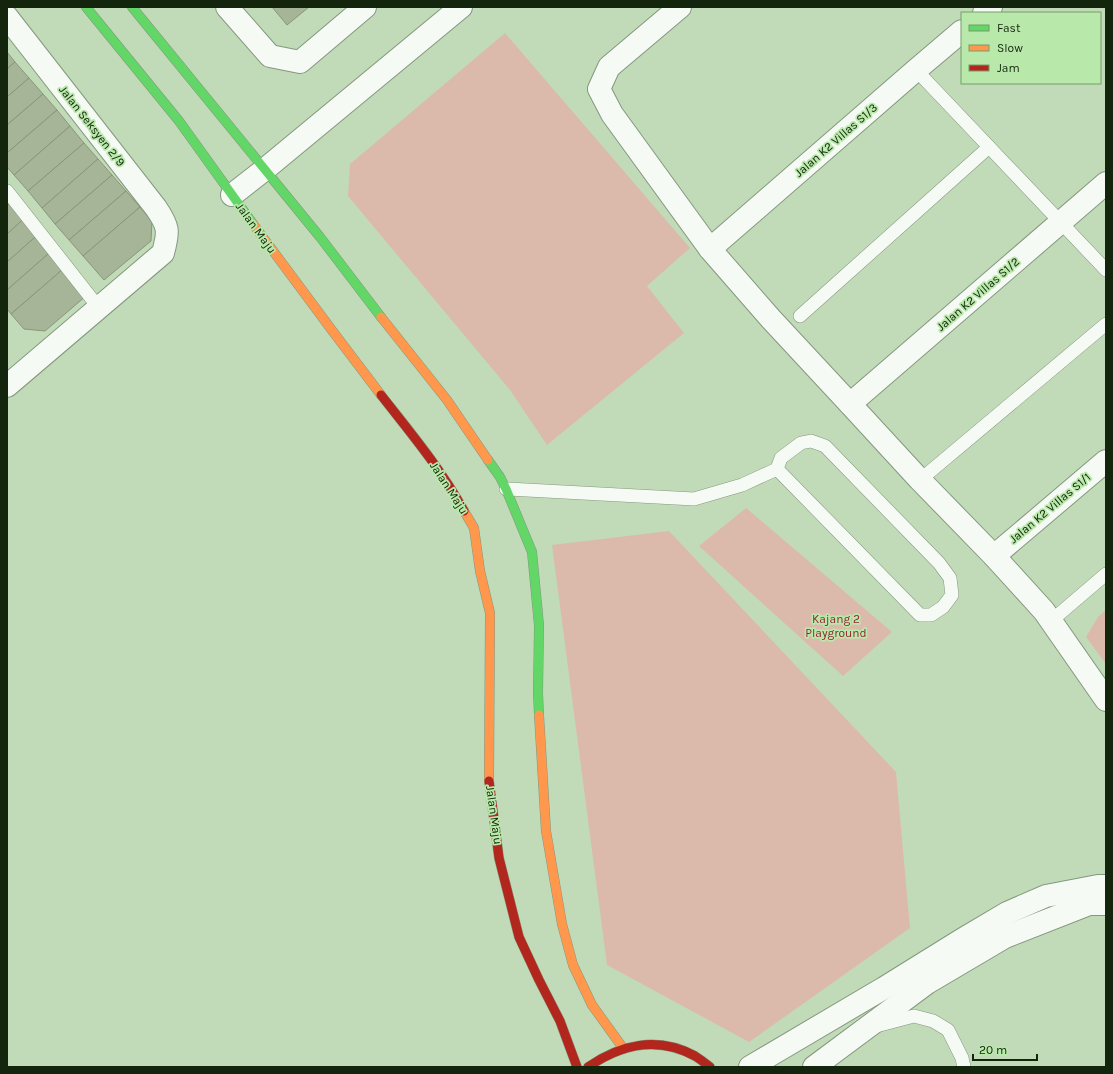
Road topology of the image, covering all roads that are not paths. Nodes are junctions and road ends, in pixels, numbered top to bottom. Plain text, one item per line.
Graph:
1 (86, 7) edge
2 (132, 7) edge
3 (227, 7) edge
4 (365, 7) edge
5 (461, 7) edge
6 (680, 7) edge
7 (7, 17) edge
8 (961, 33) edge
9 (916, 70) junction
10 (989, 147) junction
11 (264, 170) junction
12 (1106, 183) edge
13 (7, 191) edge
14 (232, 195) junction
15 (1061, 222) junction
16 (710, 249) junction
17 (1106, 270) edge
18 (99, 308) junction
19 (800, 316) dead end
20 (1106, 324) edge
21 (10, 378) edge
22 (850, 404) junction
23 (1106, 460) edge
24 (777, 469) junction
25 (920, 480) junction
26 (506, 489) junction
27 (994, 556) junction
28 (1106, 574) edge
29 (1051, 621) junction
30 (1106, 700) edge
31 (1104, 889) edge
32 (866, 1028) junction
33 (623, 1048) junction
34 (577, 1067) edge
35 (588, 1067) edge
36 (710, 1067) edge
37 (750, 1067) edge
38 (814, 1067) edge
39 (964, 1067) edge

1 - 14 street, Jalan Maju
2 - 11 street
3 - 4 street
5 - 11 street
6 - 16 street
7 - 18 street, Jalan Seksyen 2/9
8 - 9 street, Jalan K2 Villas S1/3
9 - 10 lane
9 - 16 street, Jalan K2 Villas S1/3
10 - 15 lane
10 - 19 lane
11 - 14 street
11 - 26 street
12 - 15 street, Jalan K2 Villas S1/2
13 - 18 lane
14 - 34 street, Jalan Maju
15 - 17 lane
15 - 22 street, Jalan K2 Villas S1/2
16 - 22 street
18 - 21 street
20 - 25 lane
22 - 25 street
23 - 27 street, Jalan K2 Villas S1/1
24 - 24 lane
24 - 26 lane
25 - 27 street
26 - 33 street
27 - 29 street
28 - 29 lane
29 - 30 street
31 - 32 street
31 - 37 street
32 - 38 street
32 - 39 lane
33 - 35 street
33 - 36 street

